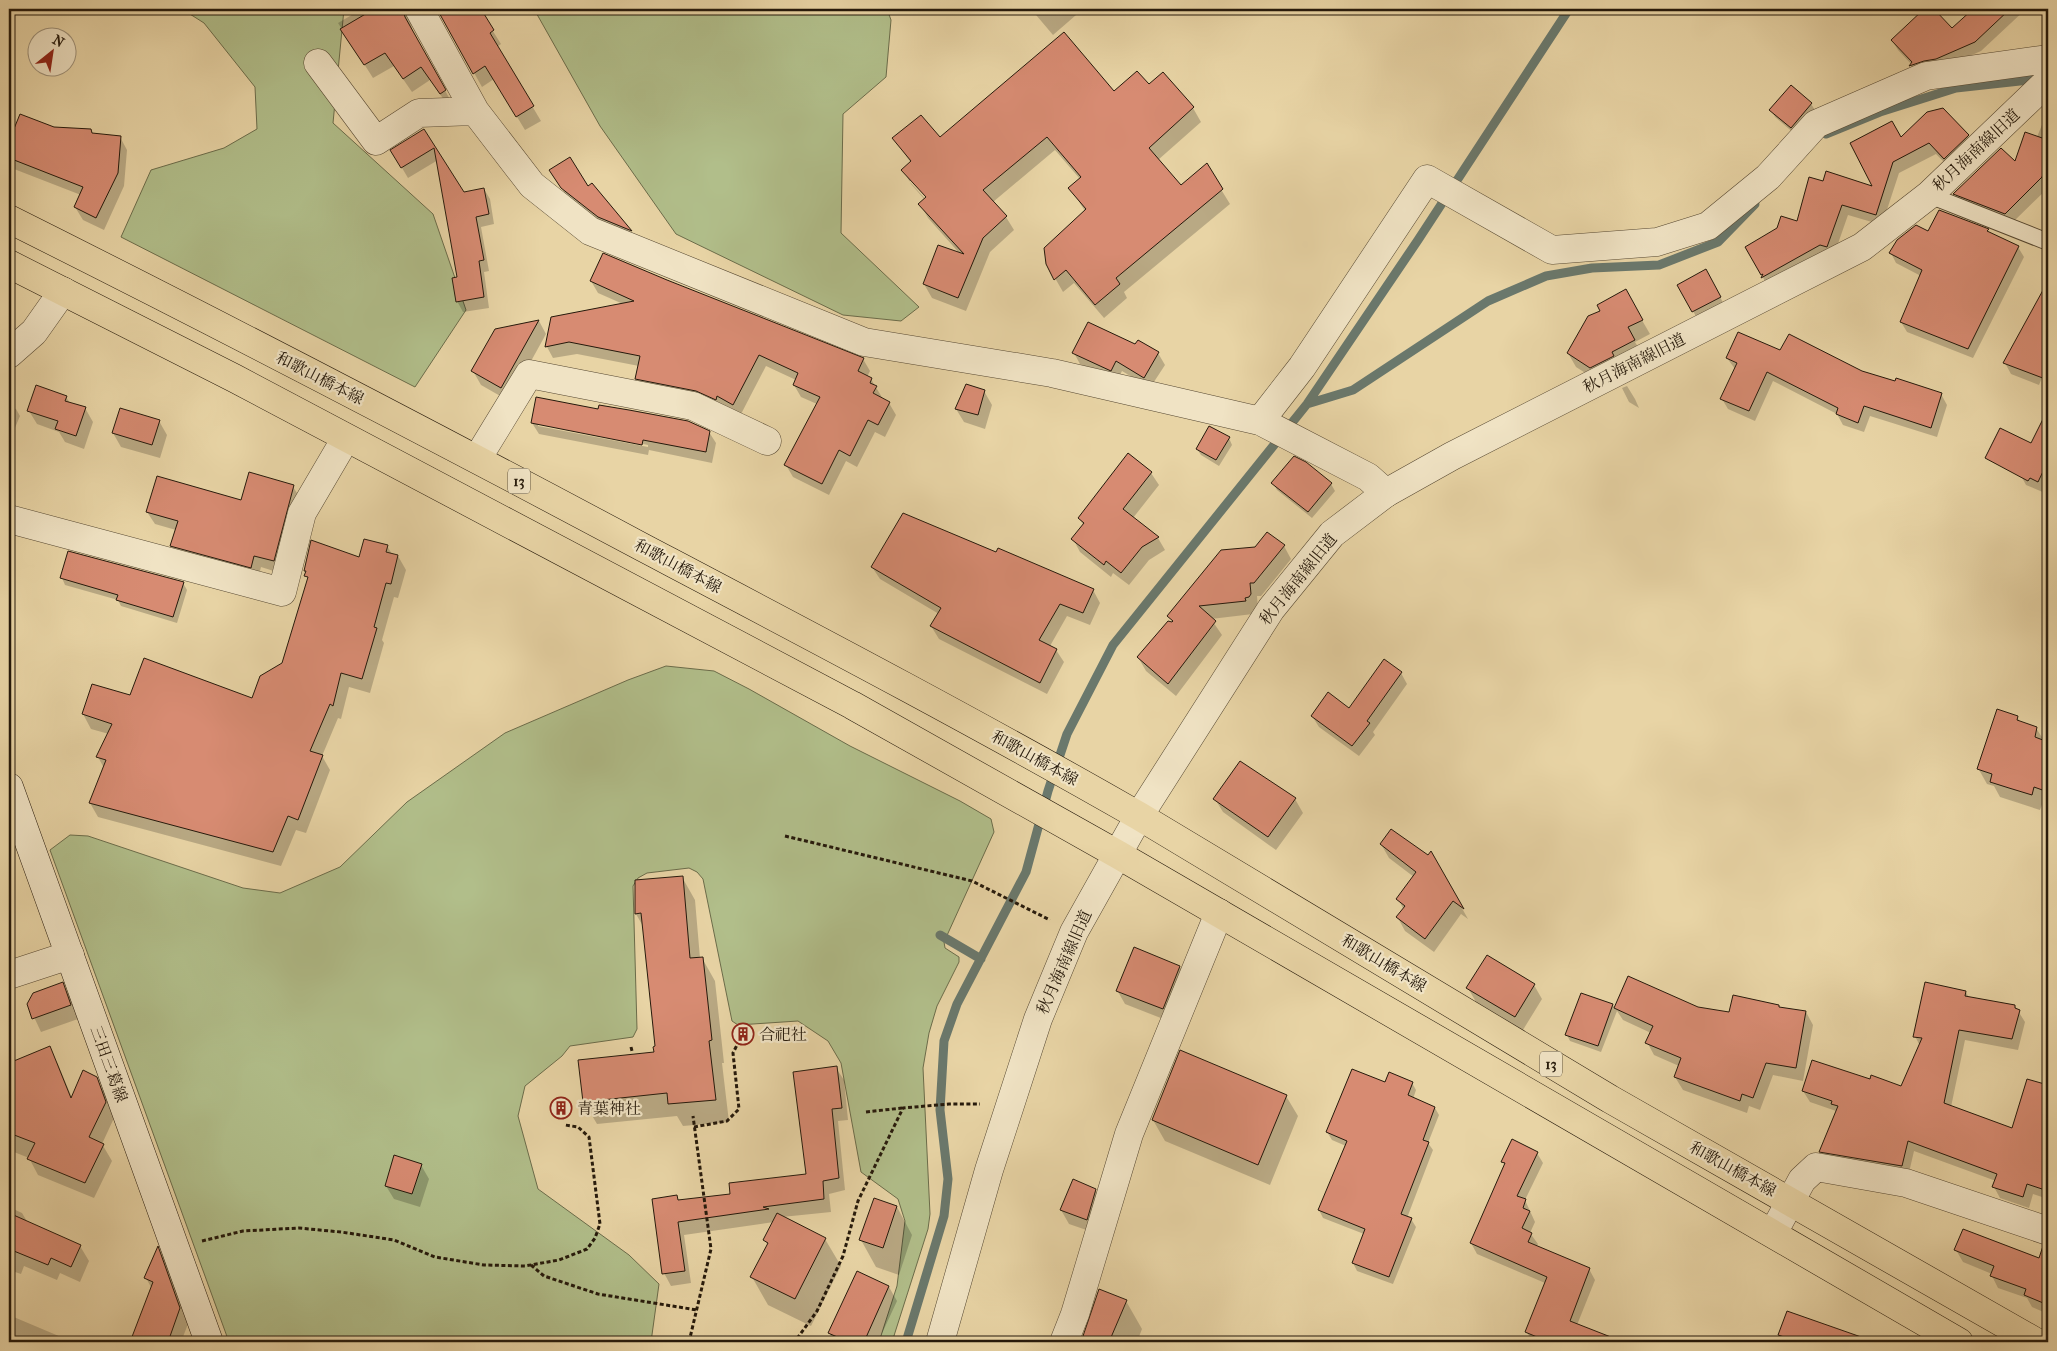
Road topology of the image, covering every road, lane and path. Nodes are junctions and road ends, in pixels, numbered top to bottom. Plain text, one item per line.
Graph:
1 (419, 9) edge
2 (2048, 59) edge
3 (318, 63) dead end
4 (2041, 88) edge
5 (475, 111) junction
6 (1929, 195) junction
7 (9, 219) edge
8 (2048, 242) edge
9 (9, 264) edge
10 (64, 291) junction
11 (9, 354) edge
12 (1265, 424) junction
13 (346, 438) junction
14 (767, 441) dead end
15 (477, 459) junction
16 (1386, 493) junction
17 (9, 519) edge
18 (9, 786) edge
19 (1139, 816) junction
20 (786, 836) dead end
21 (1117, 854) junction
22 (1031, 910) dead end
23 (1219, 913) junction
24 (70, 955) junction
25 (9, 975) edge
26 (739, 1042) dead end
27 (949, 1104) dead end
28 (903, 1108) junction
29 (866, 1112) dead end
30 (693, 1116) dead end
31 (565, 1125) dead end
32 (694, 1127) junction
33 (1790, 1201) junction
34 (2048, 1231) edge
35 (1773, 1233) junction
36 (175, 1248) junction
37 (531, 1265) junction
38 (697, 1310) junction
39 (943, 1341) edge
40 (209, 1342) edge
41 (689, 1342) edge
42 (792, 1342) edge
43 (1064, 1342) edge
44 (1959, 1342) edge
45 (2036, 1342) edge

1 - 5 street
2 - 12 street
3 - 5 street
4 - 6 street, 秋月海南線旧道
5 - 12 street
6 - 8 lane
6 - 16 street, 秋月海南線旧道
7 - 15 main road, 和歌山橋本線 / 13
9 - 10 main road, 13
10 - 11 street
10 - 13 main road, 13
12 - 16 street
13 - 17 street
13 - 21 main road, 13
14 - 15 street
15 - 19 main road, 和歌山橋本線 / 13
16 - 19 street, 秋月海南線旧道
18 - 24 street, 三田三葛線
19 - 21 street, 秋月海南線旧道
19 - 33 main road, 和歌山橋本線 / 13
20 - 22 path
21 - 23 main road, 13
21 - 39 street, 秋月海南線旧道
23 - 35 main road, 13
23 - 43 street
24 - 25 street
24 - 36 street, 三田三葛線
26 - 32 path
27 - 28 path
28 - 29 path
28 - 42 path
30 - 32 path
31 - 37 path
32 - 38 path
33 - 34 street
33 - 35 street
33 - 45 main road, 和歌山橋本線 / 13
35 - 44 main road, 13
36 - 37 path
36 - 40 street, 三田三葛線
37 - 38 path
38 - 41 path

